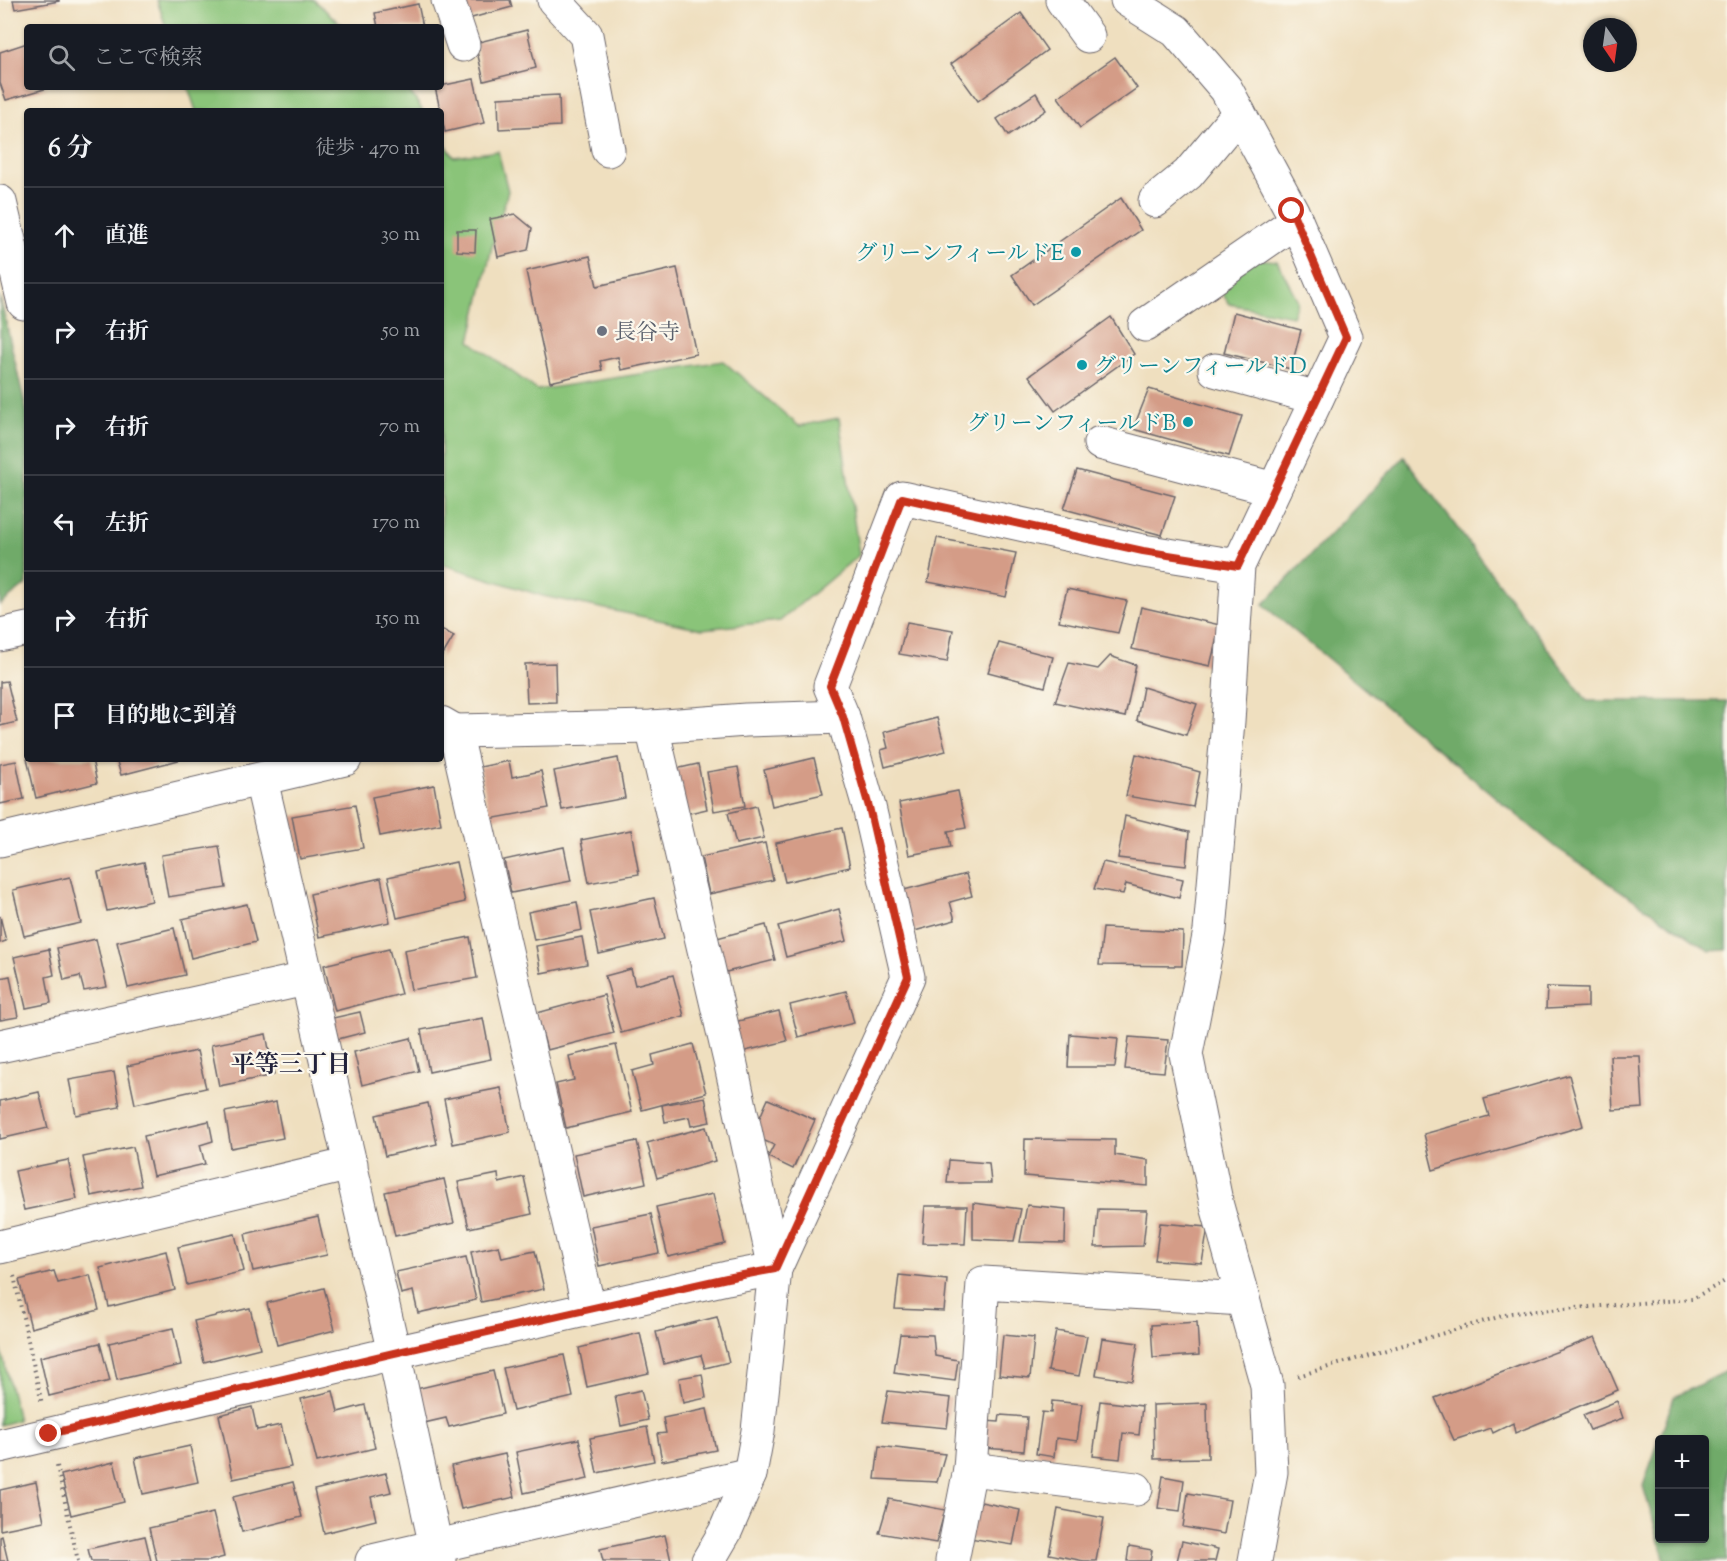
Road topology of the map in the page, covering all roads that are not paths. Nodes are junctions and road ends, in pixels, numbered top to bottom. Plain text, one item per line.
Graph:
1 (448, 0) edge
2 (554, 0) edge
3 (1062, 0) edge
4 (1127, 0) edge
5 (1088, 36) dead end
6 (463, 45) dead end
7 (1239, 113) junction
8 (608, 150) dead end
9 (1155, 201) dead end
10 (0, 202) edge
11 (1296, 221) junction
12 (24, 303) dead end
13 (1145, 325) dead end
14 (1215, 370) dead end
15 (1317, 398) junction
16 (1100, 443) dead end
17 (1274, 489) junction
18 (1238, 566) junction
19 (24, 630) edge
20 (0, 635) edge
21 (843, 717) junction
22 (652, 727) junction
23 (446, 730) edge
24 (333, 762) edge
25 (261, 780) junction
26 (0, 840) edge
27 (306, 979) junction
28 (0, 1046) edge
29 (351, 1164) junction
30 (4, 1246) edge
31 (775, 1269) junction
32 (1243, 1299) junction
33 (589, 1310) junction
34 (394, 1353) junction
35 (0, 1446) edge
36 (970, 1469) junction
37 (750, 1474) junction
38 (1136, 1489) dead end
39 (437, 1553) edge
40 (372, 1561) edge
41 (708, 1561) edge
42 (952, 1561) edge
43 (1255, 1561) edge

1 - 6 street
2 - 8 street
3 - 5 street
4 - 7 street
7 - 9 street
7 - 11 street
10 - 12 street
11 - 13 street
11 - 15 street
14 - 15 street
15 - 17 street
16 - 17 street
17 - 18 street
18 - 21 street
18 - 32 street
19 - 20 street
21 - 22 street
21 - 31 street
22 - 23 street
22 - 31 street
23 - 33 street
24 - 25 street
25 - 26 street
25 - 27 street
27 - 28 street
27 - 29 street
29 - 30 street
29 - 34 street
31 - 33 street
31 - 37 street
32 - 36 street
32 - 43 street
33 - 34 street
34 - 35 street
34 - 39 street
36 - 38 street
36 - 42 street
37 - 39 street
37 - 41 street
39 - 40 street

